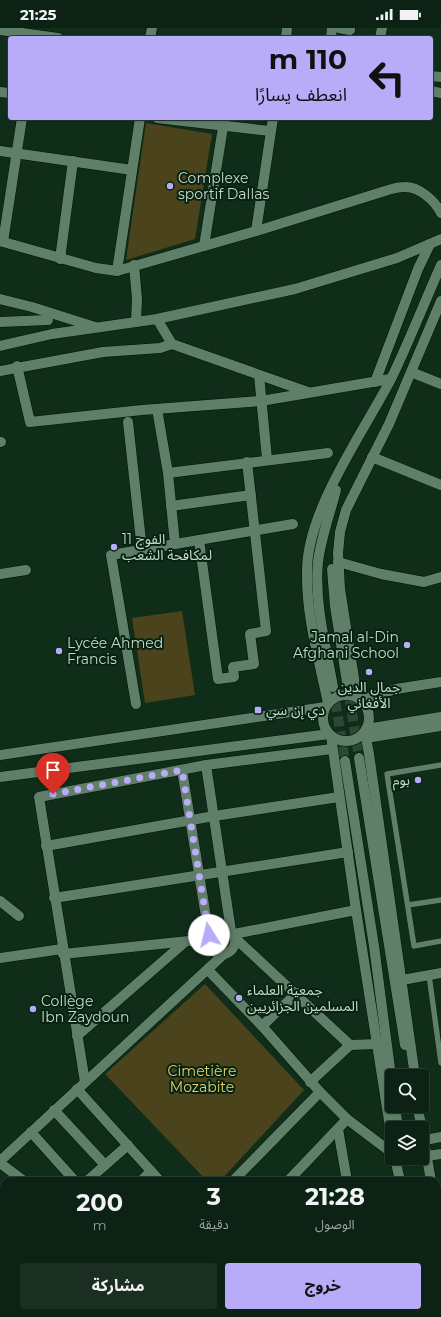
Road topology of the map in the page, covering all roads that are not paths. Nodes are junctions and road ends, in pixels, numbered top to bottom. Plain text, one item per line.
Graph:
1 (339, 28) edge
2 (350, 28) edge
3 (2, 29) edge
4 (34, 36) edge
5 (22, 120) edge
6 (140, 120) edge
7 (171, 120) edge
8 (273, 120) edge
9 (223, 127) junction
10 (270, 131) junction
11 (0, 151) edge
12 (17, 153) junction
13 (73, 161) junction
14 (132, 170) junction
15 (441, 214) edge
16 (256, 231) junction
17 (441, 239) edge
18 (1, 242) edge
19 (430, 244) junction
20 (204, 246) junction
21 (60, 258) junction
22 (134, 265) junction
23 (441, 265) edge
24 (117, 271) junction
25 (0, 299) edge
26 (441, 301) edge
27 (32, 307) junction
28 (48, 320) junction
29 (157, 320) junction
30 (0, 322) edge
31 (136, 322) junction
32 (97, 328) junction
33 (52, 334) junction
34 (172, 344) junction
35 (0, 346) edge
36 (16, 366) junction
37 (0, 371) edge
38 (411, 372) junction
39 (259, 375) junction
40 (390, 379) junction
41 (375, 382) junction
42 (441, 384) edge
43 (310, 392) junction
44 (261, 401) junction
45 (157, 409) junction
46 (128, 422) dead end
47 (328, 453) dead end
48 (372, 457) junction
49 (267, 459) junction
50 (247, 462) junction
51 (344, 463) junction
52 (168, 473) junction
53 (441, 485) edge
54 (251, 495) junction
55 (171, 506) junction
56 (346, 510) junction
57 (293, 524) dead end
58 (255, 531) junction
59 (199, 540) junction
60 (175, 544) junction
61 (142, 550) junction
62 (338, 562) junction
63 (26, 570) dead end
64 (0, 574) edge
65 (441, 577) edge
66 (347, 682) tunnel mouth
67 (441, 682) edge
68 (333, 687) tunnel mouth
69 (359, 699) junction
70 (136, 704) dead end
71 (326, 705) junction
72 (441, 717) edge
73 (441, 726) edge
74 (365, 734) junction
75 (330, 735) junction
76 (332, 749) junction
77 (0, 755) edge
78 (359, 758) tunnel mouth
79 (345, 761) tunnel mouth
80 (206, 765) junction
81 (441, 765) edge
82 (182, 770) junction
83 (0, 777) edge
84 (339, 797) junction
85 (214, 816) junction
86 (191, 821) junction
87 (46, 846) junction
88 (348, 852) junction
89 (222, 870) junction
90 (200, 875) junction
91 (54, 898) junction
92 (441, 900) edge
93 (0, 901) edge
94 (408, 905) junction
95 (356, 910) junction
96 (18, 916) dead end
97 (233, 934) junction
98 (209, 937) junction
99 (441, 941) edge
100 (185, 942) junction
101 (63, 951) junction
102 (224, 954) junction
103 (0, 958) edge
104 (208, 970) junction
105 (441, 973) edge
106 (429, 975) junction
107 (402, 980) junction
108 (296, 993) junction
109 (262, 1026) junction
110 (77, 1036) junction
111 (350, 1044) junction
112 (377, 1044) junction
113 (441, 1063) edge
114 (390, 1069) edge
115 (410, 1069) edge
116 (414, 1069) edge
117 (310, 1082) junction
118 (81, 1086) junction
119 (320, 1092) junction
120 (54, 1110) junction
121 (347, 1119) junction
122 (389, 1121) edge
123 (338, 1129) junction
124 (31, 1132) junction
125 (441, 1137) edge
126 (429, 1139) edge
127 (128, 1145) junction
128 (385, 1148) edge
129 (441, 1154) edge
130 (429, 1156) edge
131 (0, 1162) edge
132 (105, 1165) junction
133 (399, 1165) edge
134 (400, 1165) edge
135 (428, 1165) edge
136 (152, 1172) junction
137 (19, 1177) edge
138 (71, 1177) edge
139 (92, 1177) edge
140 (146, 1177) edge
141 (156, 1177) edge
142 (237, 1177) edge
143 (292, 1177) edge
144 (346, 1177) edge
145 (400, 1177) edge
146 (403, 1177) edge
147 (430, 1177) edge

1 - 2 street
3 - 4 street
5 - 12 street
6 - 14 street
7 - 9 street
8 - 10 street
9 - 10 street
9 - 20 street
10 - 16 street
11 - 12 street
12 - 13 street
12 - 18 street
13 - 14 street
13 - 21 street
14 - 24 street
15 - 16 street
16 - 20 street
17 - 19 street
18 - 21 street
19 - 29 street
19 - 41 street
20 - 22 street
21 - 24 street
22 - 24 street
22 - 31 street
23 - 40 street
25 - 27 street
26 - 38 street
27 - 28 street
27 - 32 street
28 - 30 street
28 - 33 street
29 - 31 street
29 - 34 street
31 - 32 street
32 - 33 street
33 - 35 street
34 - 36 street
34 - 39 street
36 - 37 street
36 - 45 street
38 - 42 street
38 - 48 street
39 - 43 street
39 - 44 street
40 - 41 street
40 - 51 street
41 - 43 street
43 - 44 street
44 - 45 street
44 - 49 street
45 - 52 street
46 - 61 street
47 - 49 street
48 - 53 street
48 - 56 street
49 - 50 street
50 - 52 street
50 - 54 street
51 - 68 street
51 - 71 street
52 - 55 street
54 - 55 street
54 - 58 street
55 - 60 street
56 - 62 street
56 - 66 street
57 - 58 street
58 - 59 street
58 - 59 street
59 - 60 street
60 - 61 street
61 - 70 street
62 - 65 street
62 - 69 street
63 - 64 street
67 - 69 street
69 - 71 street
69 - 74 street
71 - 75 street
71 - 77 street
72 - 74 street
73 - 74 street
74 - 75 street
74 - 107 street
75 - 76 street
75 - 83 street
76 - 80 street
76 - 84 street
78 - 115 street
79 - 114 street
80 - 82 street
80 - 85 street
81 - 94 lane
82 - 86 street
82 - 87 street
84 - 85 street
84 - 88 street
85 - 86 street
85 - 89 street
86 - 87 street
86 - 90 street
87 - 91 street
88 - 89 street
88 - 95 street
89 - 90 street
89 - 97 street
90 - 91 street
90 - 98 street
91 - 101 street
92 - 94 lane
93 - 96 street
94 - 99 lane
95 - 97 street
95 - 112 street
97 - 98 street
97 - 102 street
97 - 108 street
98 - 100 street
98 - 102 street
100 - 101 street
100 - 110 street
101 - 103 street
101 - 110 street
102 - 104 street
104 - 109 street
104 - 118 street
105 - 106 street
106 - 107 street
106 - 113 lane
107 - 116 street
108 - 109 street
108 - 111 street
109 - 117 street
110 - 118 street
111 - 112 street
111 - 117 street
112 - 122 street
117 - 119 street
118 - 120 street
118 - 127 street
119 - 121 street
119 - 142 street
120 - 124 street
120 - 132 street
121 - 123 street
121 - 128 street
123 - 143 street
123 - 144 street
124 - 131 street
124 - 138 street
125 - 126 street
127 - 132 street
127 - 136 street
129 - 130 street
131 - 137 street
132 - 139 street
133 - 145 street
134 - 146 street
135 - 147 street
136 - 140 street
136 - 141 street

